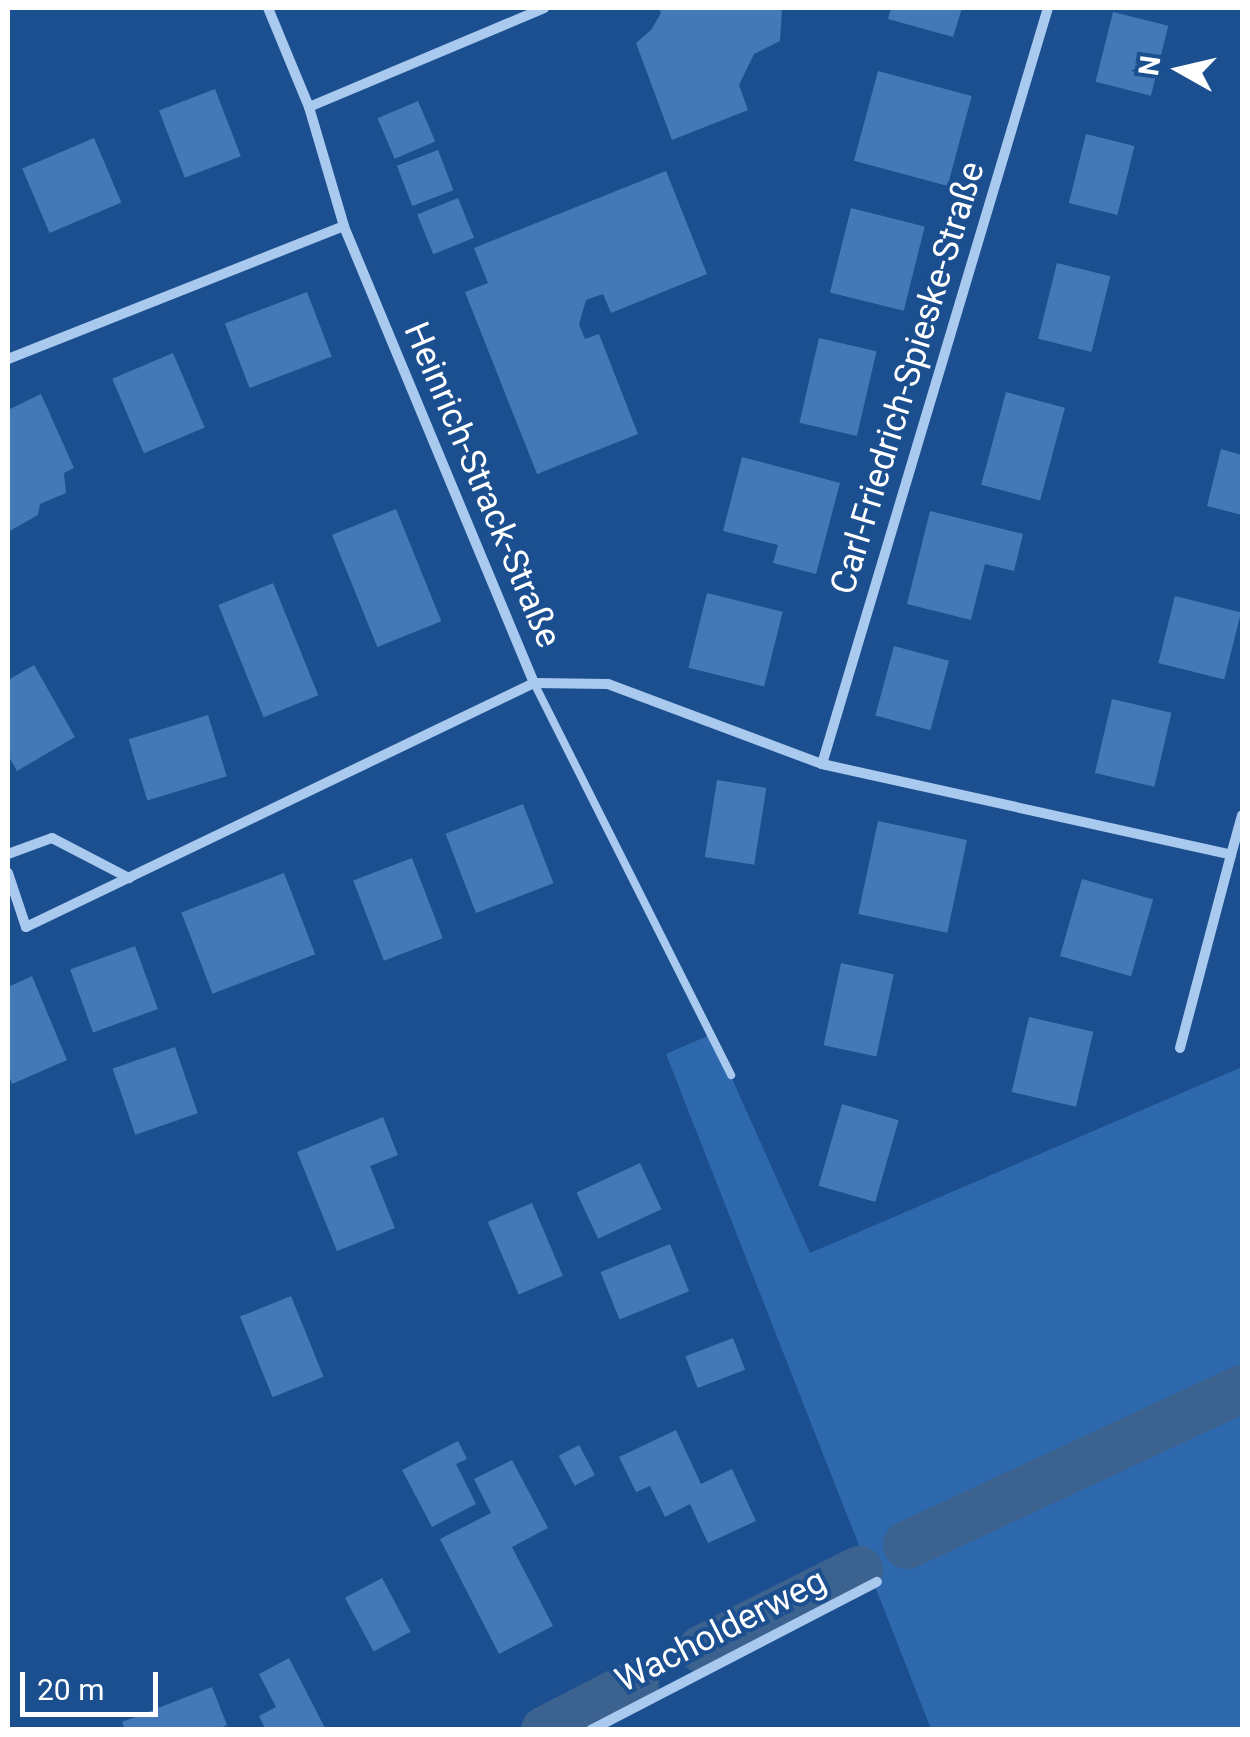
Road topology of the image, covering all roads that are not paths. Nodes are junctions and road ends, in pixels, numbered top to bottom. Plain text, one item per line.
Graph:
1 (268, 8) edge
2 (544, 8) edge
3 (1048, 8) edge
4 (309, 107) junction
5 (344, 226) junction
6 (8, 359) edge
7 (534, 683) junction
8 (822, 764) junction
9 (1242, 815) edge
10 (8, 854) edge
11 (1231, 855) junction
12 (8, 873) edge
13 (129, 878) junction
14 (1180, 1048) dead end
15 (731, 1075) dead end
16 (877, 1582) dead end
17 (591, 1730) edge

1 - 4 street, Heinrich-Strack-Straße
2 - 4 street
3 - 8 street, Carl-Friedrich-Spieske-Straße
4 - 5 street, Heinrich-Strack-Straße
5 - 6 street
5 - 7 street, Heinrich-Strack-Straße
7 - 8 street
7 - 13 street, Heinrich-Strack-Straße
7 - 15 lane
8 - 11 street
9 - 11 street
10 - 13 street
11 - 14 street
12 - 13 street, Heinrich-Strack-Straße
16 - 17 street, Wacholderweg

